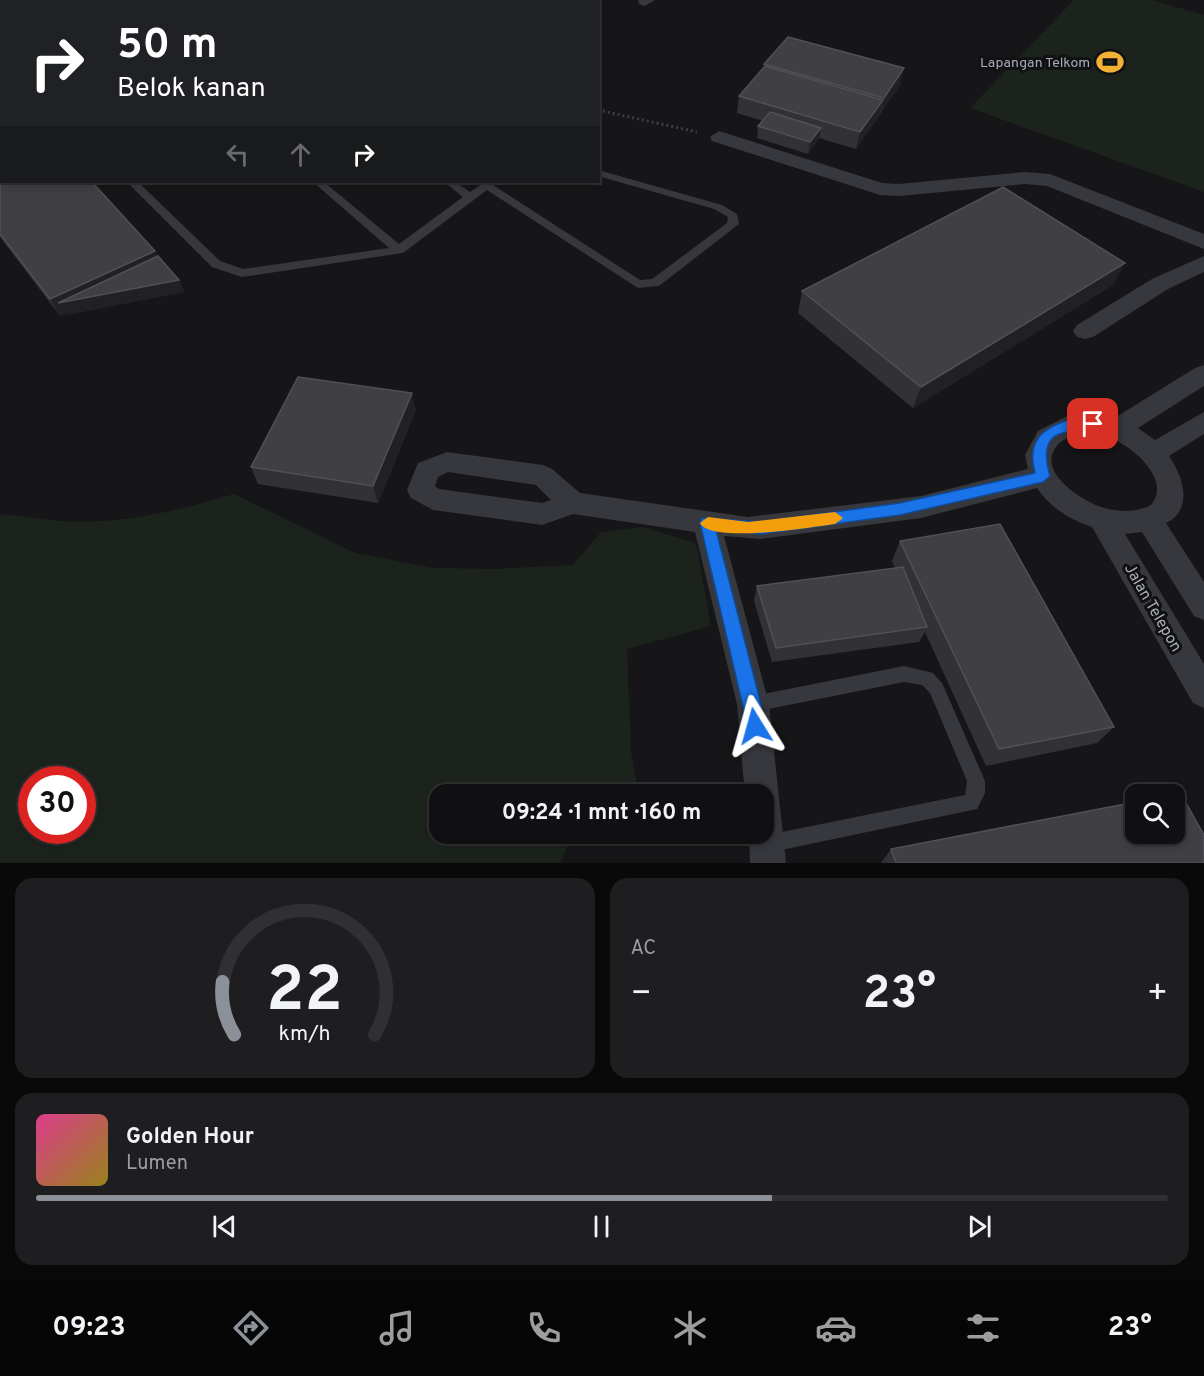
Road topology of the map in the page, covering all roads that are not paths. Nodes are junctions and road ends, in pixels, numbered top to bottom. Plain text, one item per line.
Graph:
1 (719, 137) road end
2 (600, 174) edge
3 (133, 183) edge
4 (319, 183) edge
5 (450, 183) edge
6 (488, 183) edge
7 (470, 197) junction
8 (1204, 242) edge
9 (399, 250) junction
10 (1204, 263) edge
11 (1085, 331) dead end
12 (1204, 375) edge
13 (1204, 422) edge
14 (1116, 430) junction
15 (1154, 453) junction
16 (1043, 476) junction
17 (573, 503) junction
18 (1149, 520) junction
19 (1103, 521) junction
20 (707, 523) junction
21 (1204, 607) edge
22 (1204, 693) edge
23 (753, 704) junction
24 (761, 784) edge
25 (768, 854) edge

1 - 8 street
2 - 6 lane
3 - 9 lane
4 - 9 lane
5 - 7 lane
6 - 7 lane
7 - 9 lane
10 - 11 street
12 - 14 street
13 - 15 street
14 - 15 street
14 - 16 street
15 - 18 street
16 - 19 street
16 - 20 street
17 - 17 street
17 - 20 street
18 - 19 street
18 - 21 street
19 - 22 street, Jalan Telepon
20 - 23 street
23 - 24 street
23 - 25 lane

